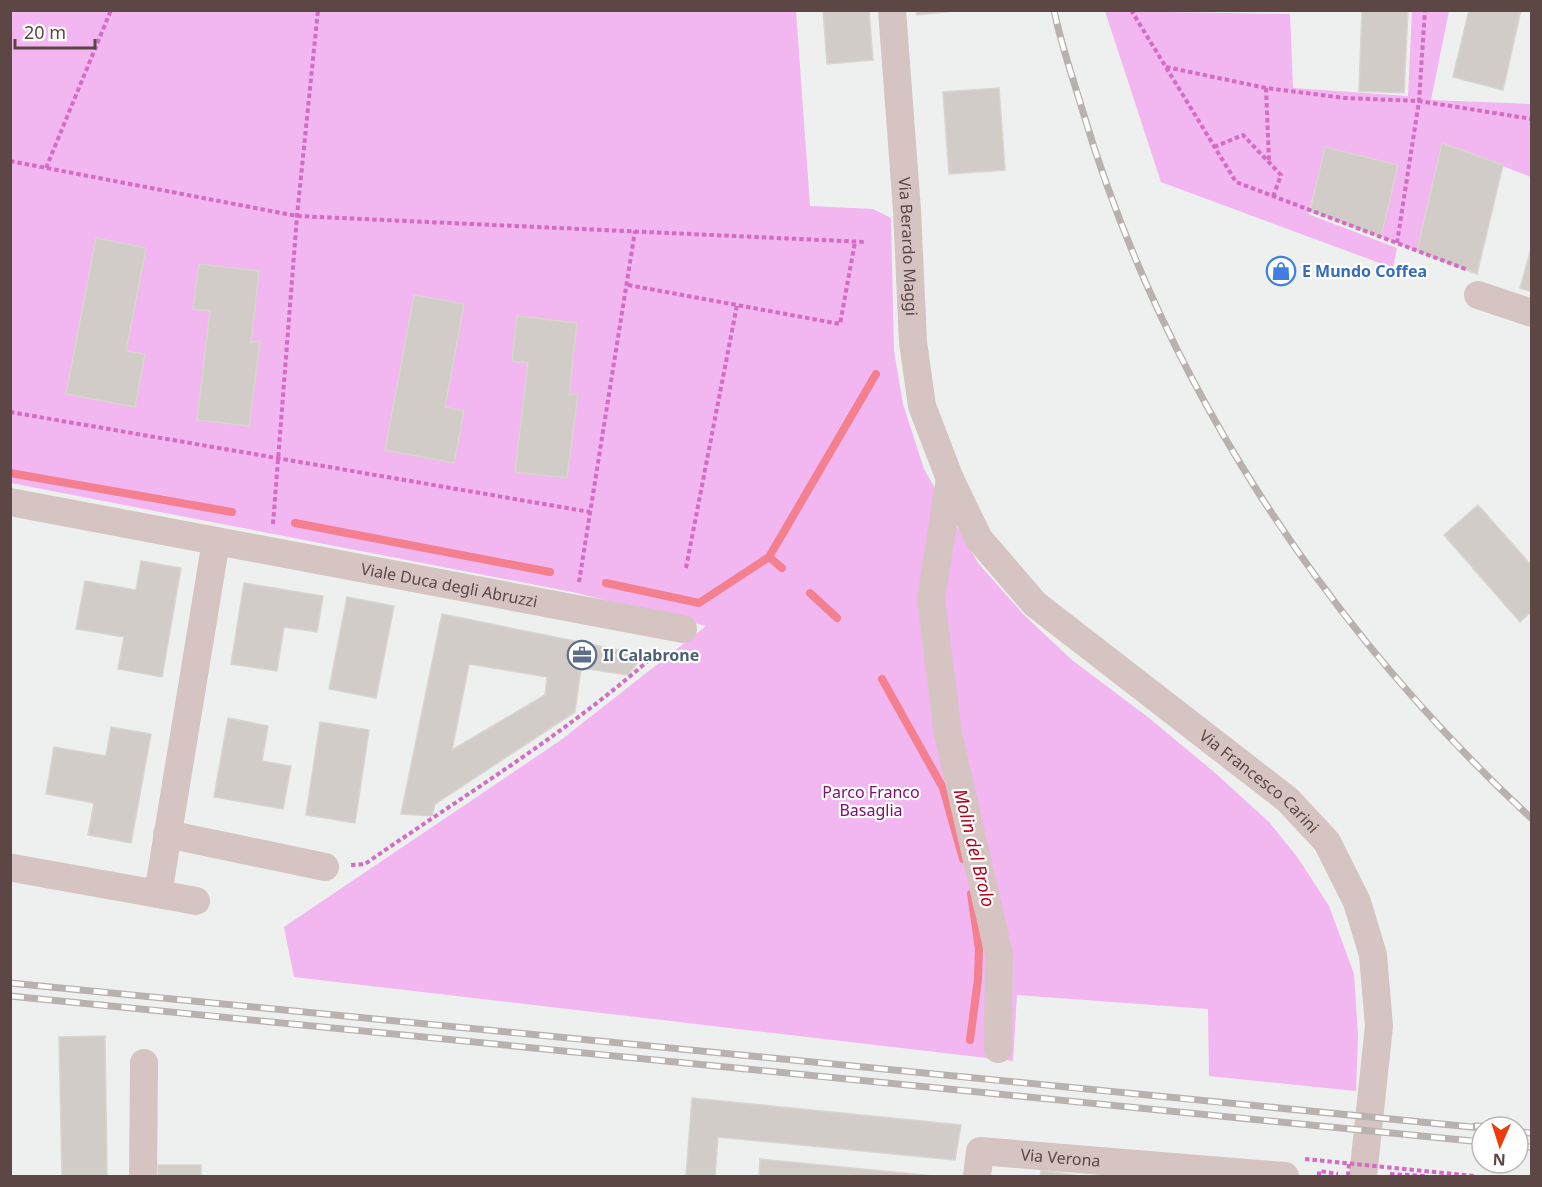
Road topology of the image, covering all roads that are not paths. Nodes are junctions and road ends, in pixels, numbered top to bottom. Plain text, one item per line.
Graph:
1 (892, 10) edge
2 (1478, 295) road end
3 (1532, 313) edge
4 (950, 479) junction
5 (10, 502) edge
6 (216, 541) junction
7 (683, 629) road end
8 (167, 834) junction
9 (13, 867) dead end
10 (325, 867) road end
11 (158, 894) junction
12 (196, 901) dead end
13 (998, 1049) dead end
14 (144, 1063) dead end
15 (978, 1164) edge
16 (1295, 1168) edge
17 (1365, 1171) edge
18 (143, 1176) edge

1 - 4 street, Via Berardo Maggi
2 - 3 street
4 - 13 street
4 - 17 street, Via Francesco Carini
5 - 6 street, Viale Duca degli Abruzzi
6 - 7 street, Viale Duca degli Abruzzi
6 - 8 street
8 - 10 street
8 - 11 street
9 - 11 street
11 - 12 street
14 - 18 street
15 - 16 street, Via Verona

